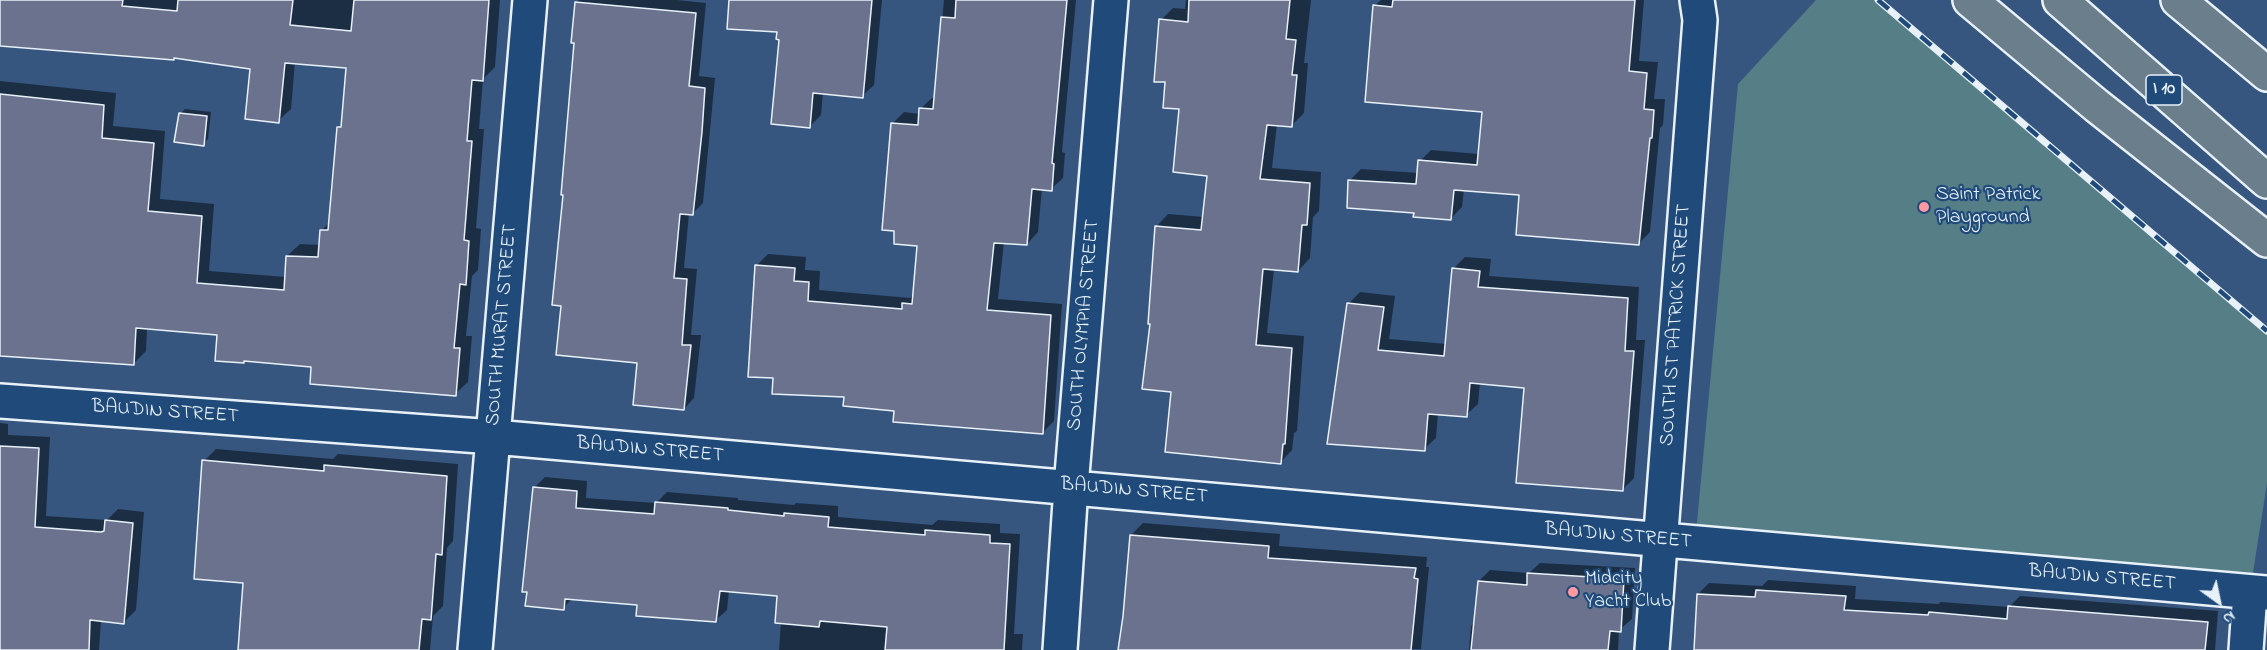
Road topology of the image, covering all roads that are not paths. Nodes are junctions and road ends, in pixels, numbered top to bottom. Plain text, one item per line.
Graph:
1 (530, 0) edge
2 (1111, 0) edge
3 (1697, 0) edge
4 (1970, 0) edge
5 (2060, 0) edge
6 (2178, 0) edge
7 (2267, 74) edge
8 (2267, 181) edge
9 (2267, 240) edge
10 (0, 401) edge
11 (494, 438) junction
12 (1071, 487) junction
13 (1660, 541) junction
14 (2258, 592) edge
15 (475, 650) edge
16 (1060, 650) edge
17 (1652, 650) edge
18 (2246, 650) edge

1 - 11 street, SOUTH MURAT STREET
2 - 12 street, SOUTH OLYMPIA STREET
3 - 13 street, SOUTH ST PATRICK STREET
4 - 9 highway
5 - 8 highway, I 10
6 - 7 highway
10 - 11 street, BAUDIN STREET
11 - 12 street, BAUDIN STREET
11 - 15 street, SOUTH MURAT STREET
12 - 13 street, BAUDIN STREET
12 - 16 street, SOUTH OLYMPIA STREET
13 - 14 street, BAUDIN STREET
13 - 17 street, SOUTH ST PATRICK STREET
14 - 18 street

